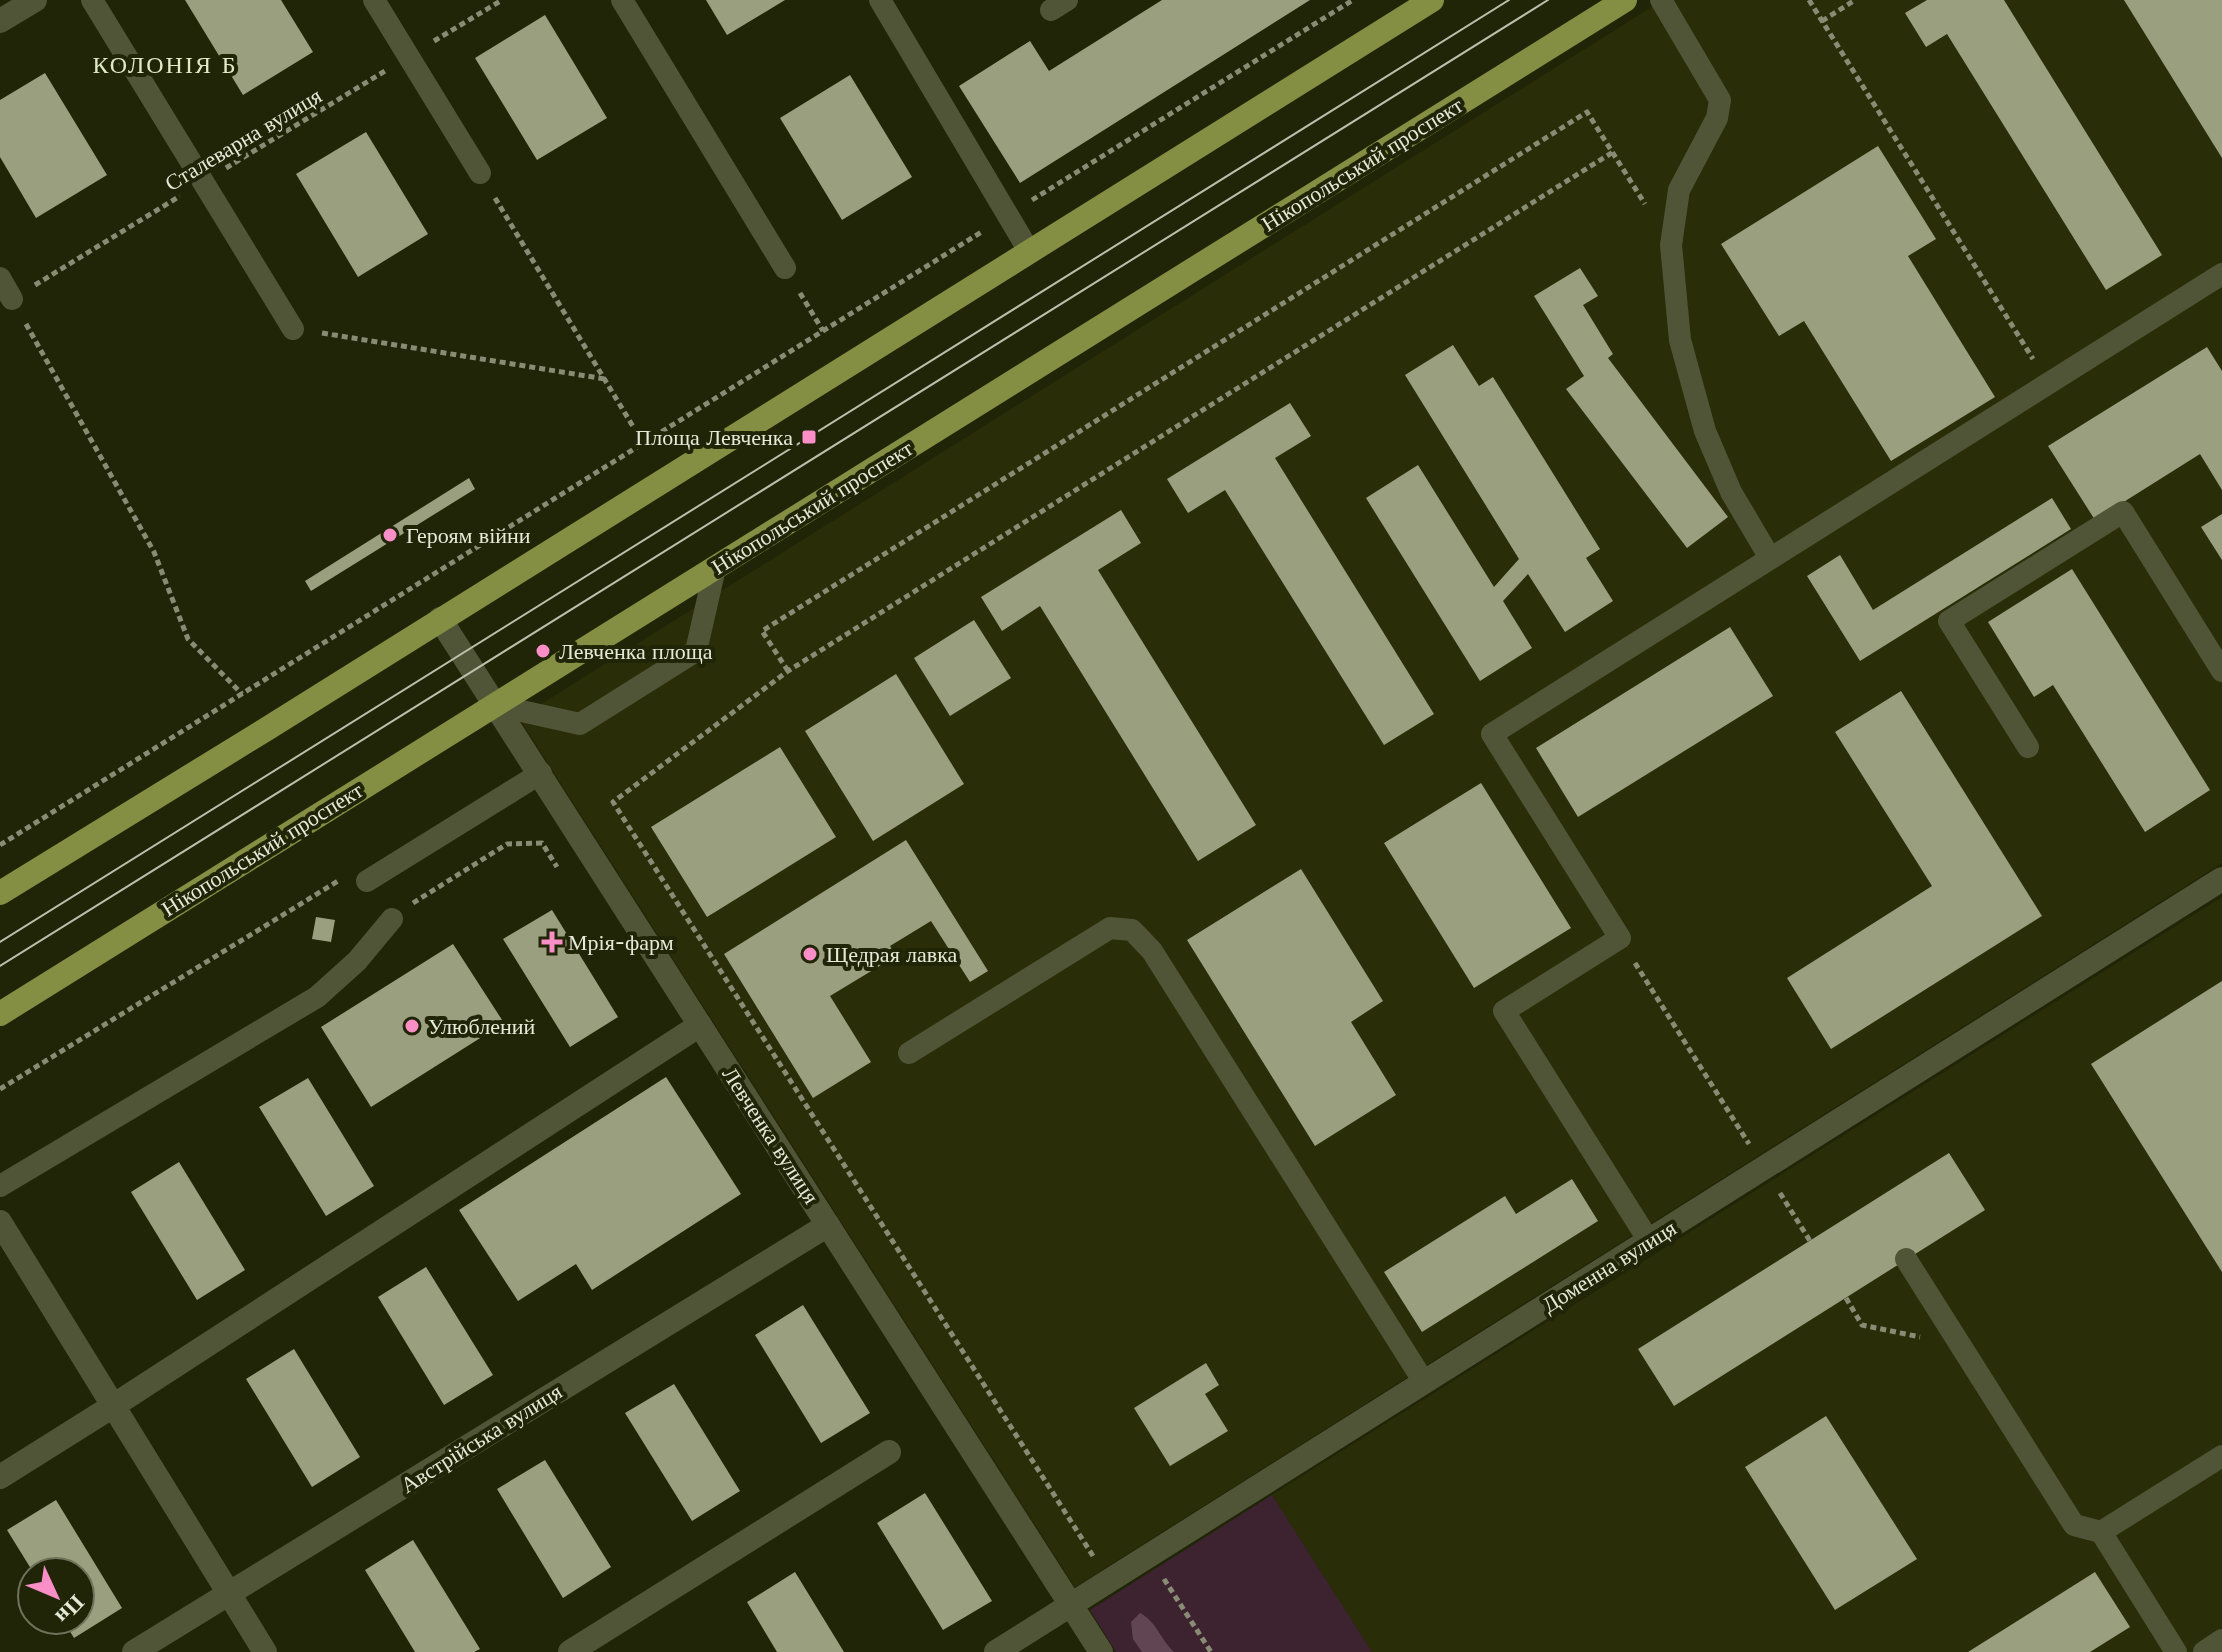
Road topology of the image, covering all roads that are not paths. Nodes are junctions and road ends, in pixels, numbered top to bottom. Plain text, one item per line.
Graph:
1 (35, 0) edge
2 (92, 0) edge
3 (374, 0) edge
4 (622, 0) edge
5 (880, 0) edge
6 (1432, 0) edge
7 (1625, 0) edge
8 (1661, 0) edge
9 (0, 21) edge
10 (480, 173) road end
11 (1029, 251) junction
12 (785, 268) road end
13 (2222, 274) edge
14 (0, 278) edge
15 (12, 299) road end
16 (293, 329) road end
17 (1770, 558) junction
18 (715, 568) junction
19 (440, 619) junction
20 (2222, 671) edge
21 (495, 705) junction
22 (2028, 747) dead end
23 (541, 773) junction
24 (356, 878) road end
25 (2222, 879) edge
26 (0, 893) edge
27 (392, 919) road end
28 (0, 1014) edge
29 (700, 1025) junction
30 (909, 1053) dead end
31 (0, 1186) edge
32 (0, 1222) edge
33 (828, 1225) junction
34 (1649, 1241) junction
35 (1906, 1259) dead end
36 (1424, 1382) junction
37 (113, 1406) junction
38 (889, 1452) dead end
39 (2222, 1456) edge
40 (0, 1477) edge
41 (2101, 1532) junction
42 (229, 1593) junction
43 (1071, 1605) junction
44 (2222, 1640) edge
45 (134, 1652) edge
46 (265, 1652) edge
47 (570, 1652) edge
48 (996, 1652) edge
49 (1101, 1652) edge
50 (2176, 1652) edge
51 (2204, 1652) edge

1 - 9 street
2 - 16 lane
3 - 10 lane
4 - 12 lane
5 - 11 lane
6 - 11 main road
7 - 18 main road, Нікопольський проспект
8 - 17 lane
11 - 19 main road
13 - 17 lane
14 - 15 lane
17 - 34 lane
18 - 21 main road, Нікопольський проспект
18 - 21 lane
19 - 21 street, Левченка вулиця
19 - 26 main road
20 - 22 lane
21 - 23 street, Левченка вулиця
21 - 28 main road, Нікопольський проспект
23 - 24 lane
23 - 29 street, Левченка вулиця
25 - 34 street, Доменна вулиця
27 - 31 lane
29 - 33 street, Левченка вулиця
29 - 37 street
30 - 36 lane
32 - 37 street
33 - 42 street, Австрійська вулиця
33 - 43 street, Левченка вулиця
34 - 36 street, Доменна вулиця
35 - 41 lane
36 - 43 street, Доменна вулиця
37 - 40 street
37 - 42 street
38 - 47 street
39 - 41 lane
41 - 50 lane
42 - 45 street, Австрійська вулиця
42 - 46 street
43 - 48 street, Доменна вулиця
43 - 49 street, Левченка вулиця
44 - 51 lane

